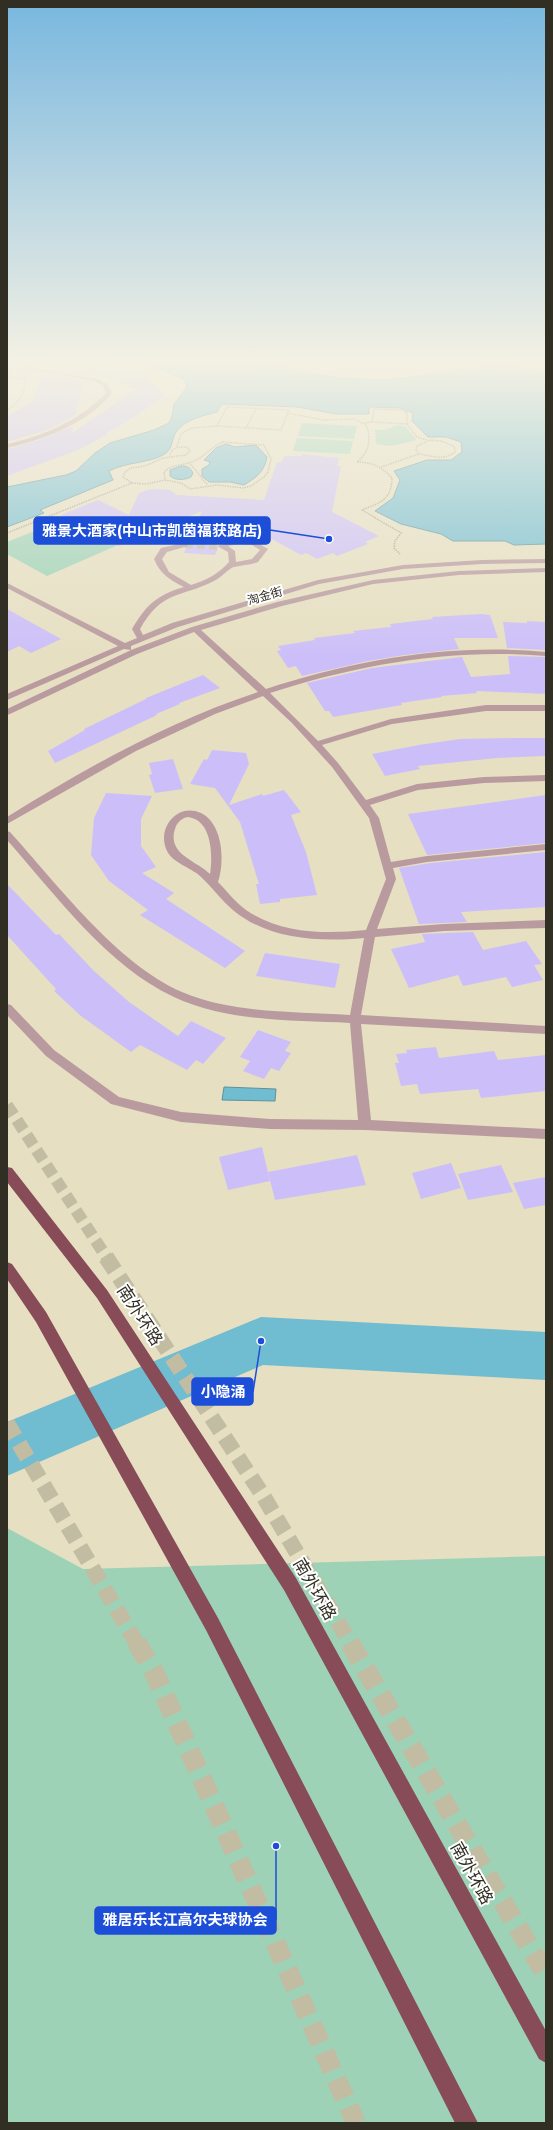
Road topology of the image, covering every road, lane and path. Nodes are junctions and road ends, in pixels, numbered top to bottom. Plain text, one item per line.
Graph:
1 (162, 459) edge
2 (197, 459) edge
3 (271, 459) edge
4 (360, 459) edge
5 (403, 459) edge
6 (188, 463) junction
7 (381, 467) junction
8 (165, 480) junction
9 (132, 484) junction
10 (208, 485) junction
11 (7, 532) edge
12 (185, 544) tunnel mouth
13 (404, 556) dead end
14 (546, 561) edge
15 (231, 566) junction
16 (546, 570) edge
17 (7, 585) edge
18 (190, 586) junction
19 (195, 629) junction
20 (141, 639) junction
21 (124, 646) junction
22 (134, 652) junction
23 (546, 654) edge
24 (265, 694) junction
25 (7, 697) edge
26 (546, 708) edge
27 (7, 712) edge
28 (317, 744) junction
29 (546, 778) edge
30 (364, 804) junction
31 (7, 821) edge
32 (7, 834) edge
33 (546, 847) edge
34 (388, 866) junction
35 (212, 883) junction
36 (546, 924) edge
37 (370, 935) junction
38 (7, 1008) edge
39 (355, 1019) junction
40 (546, 1030) edge
41 (365, 1126) junction
42 (546, 1134) edge
43 (7, 1172) edge
44 (7, 1268) edge
45 (546, 2052) edge
46 (467, 2123) edge

1 - 9 path
2 - 6 path
3 - 10 path
4 - 7 path
5 - 7 path
6 - 8 path
6 - 10 path
7 - 13 path
8 - 9 path
8 - 10 path
9 - 11 path
12 - 18 street
14 - 20 street
15 - 15 street
15 - 18 street
16 - 19 street, 淘金街
17 - 21 street
18 - 20 street
19 - 22 street, 淘金街
19 - 24 street
20 - 21 street
21 - 22 street
21 - 25 street
22 - 27 street, 淘金街
23 - 24 street
24 - 28 street
24 - 31 street
26 - 28 street
28 - 30 street
29 - 30 street
30 - 34 street
32 - 39 street
33 - 34 street
34 - 37 street
35 - 35 street
35 - 37 street
36 - 37 street
37 - 39 street
38 - 41 street
39 - 40 street
39 - 41 street
41 - 42 street
43 - 45 highway, 南外环路
44 - 46 highway

